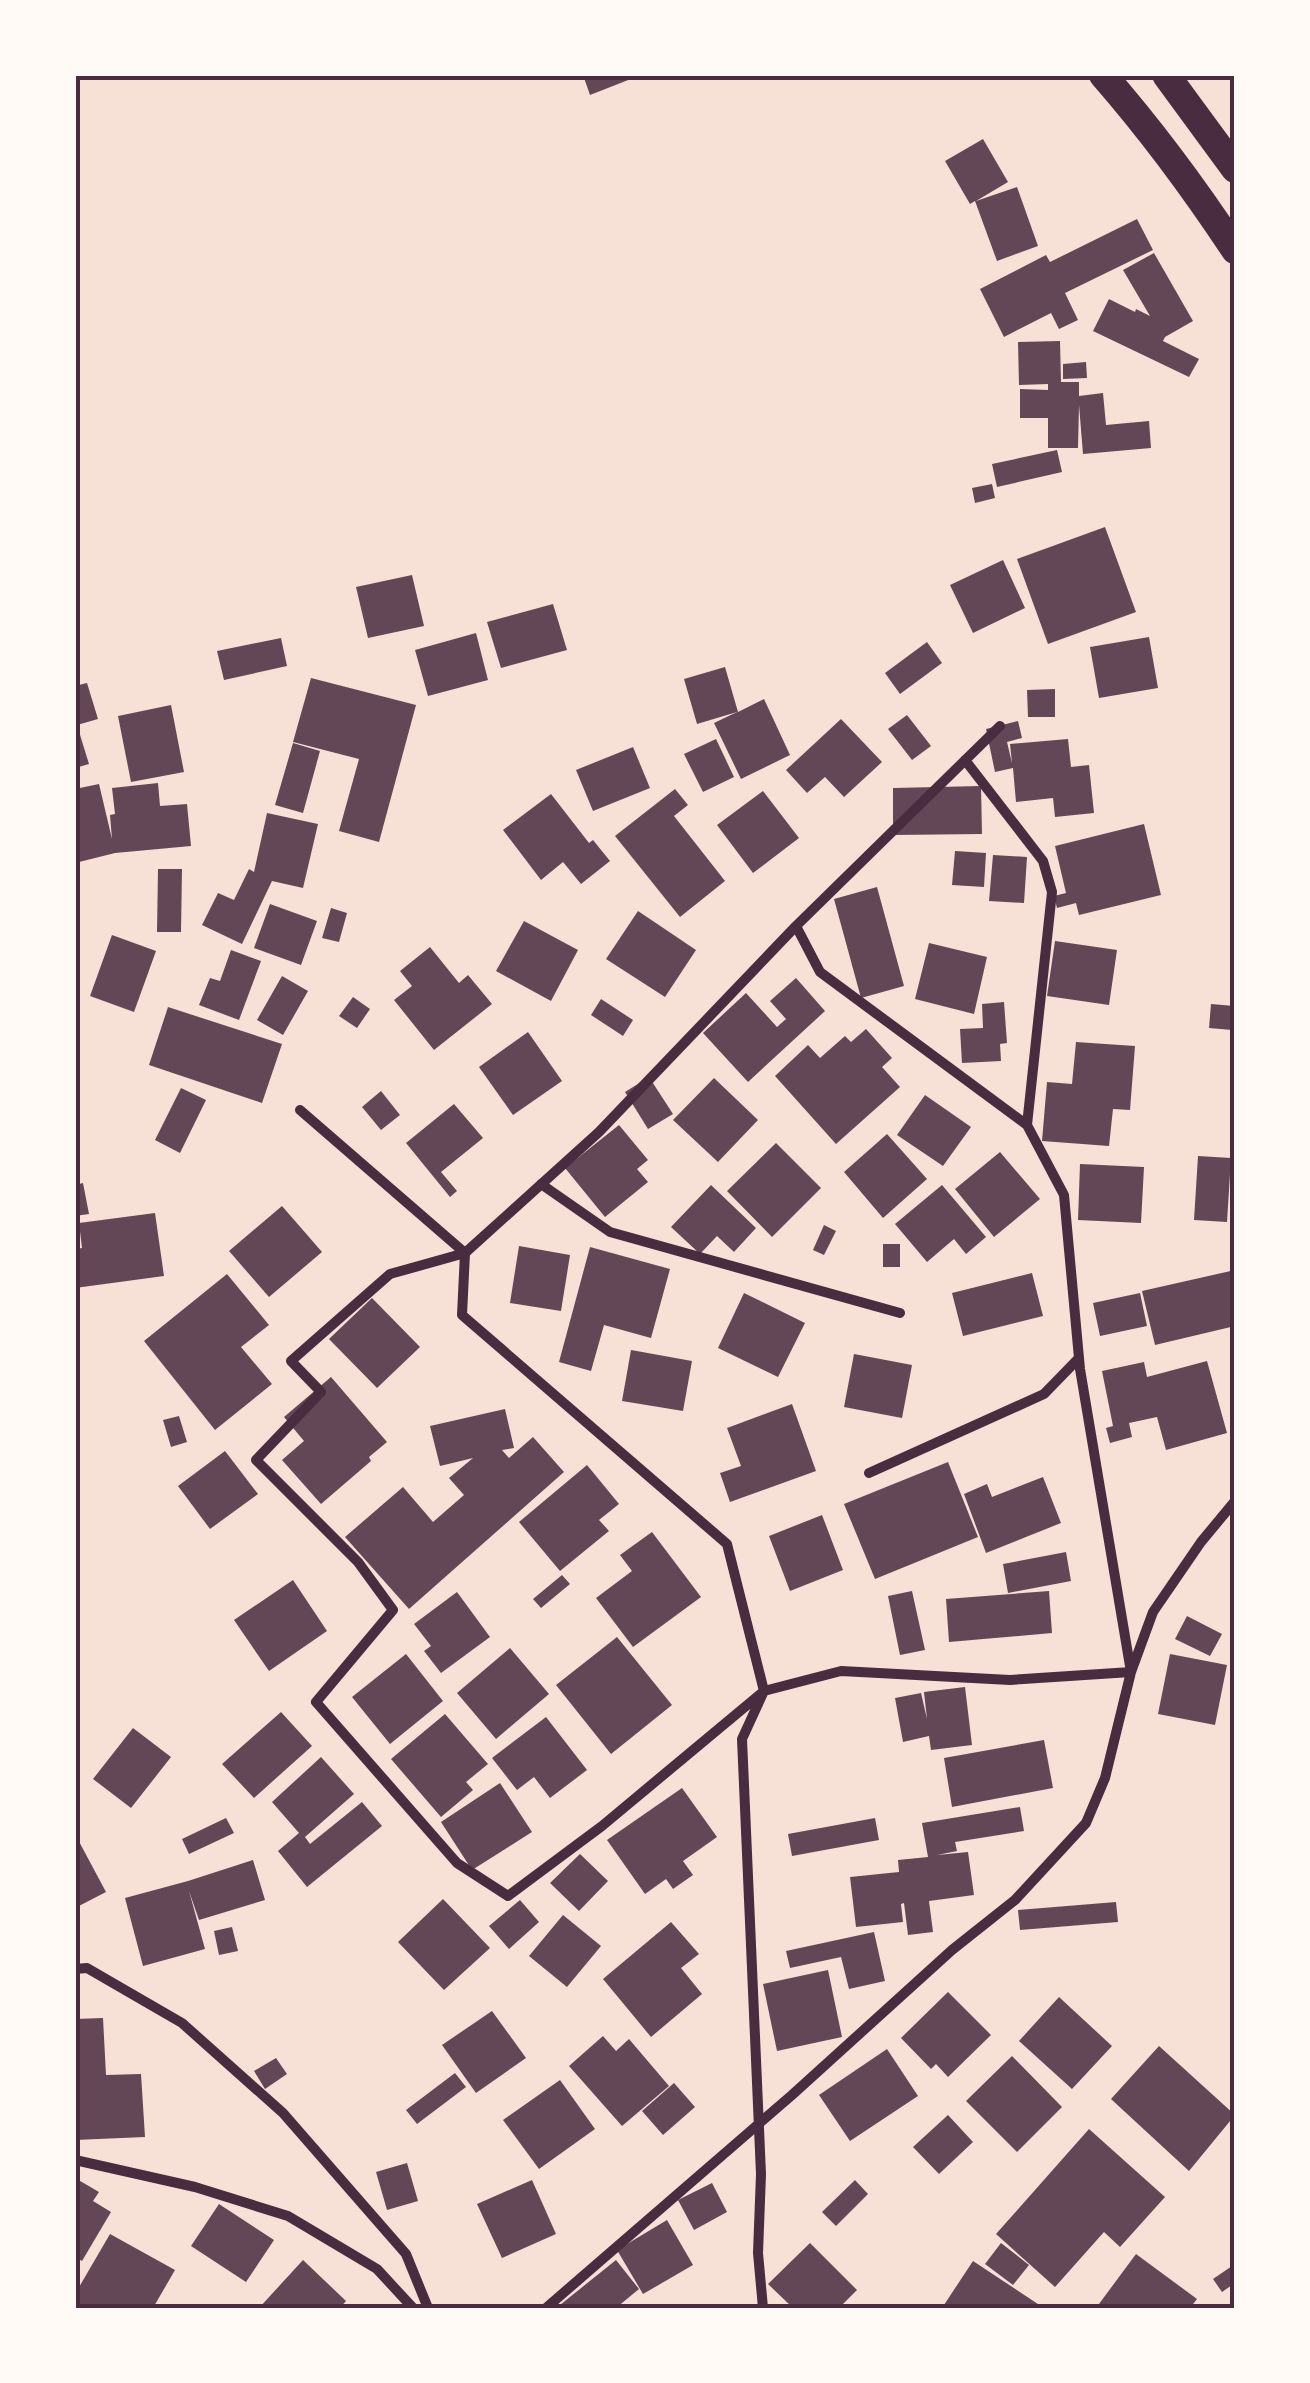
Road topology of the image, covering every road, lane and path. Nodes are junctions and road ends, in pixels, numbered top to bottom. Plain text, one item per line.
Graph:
1 (1103, 75) edge
2 (1166, 75) edge
3 (1235, 169) edge
4 (1235, 250) edge
5 (1000, 726) dead end
6 (965, 760) junction
7 (796, 926) junction
8 (300, 1110) dead end
9 (1028, 1126) junction
10 (542, 1184) junction
11 (465, 1254) junction
12 (900, 1313) dead end
13 (1079, 1358) junction
14 (869, 1472) dead end
15 (1235, 1501) edge
16 (1130, 1672) junction
17 (764, 1691) junction
18 (75, 1969) edge
19 (758, 2125) junction
20 (75, 2160) edge
21 (413, 2308) edge
22 (428, 2308) edge
23 (546, 2308) edge
24 (763, 2308) edge

1 - 4 highway
2 - 3 highway
5 - 6 street
6 - 7 street
6 - 9 street
7 - 9 street
7 - 10 street
8 - 11 street
9 - 13 street
10 - 11 street
10 - 12 street
11 - 17 street
11 - 17 street
13 - 14 street
13 - 16 street
15 - 16 street
16 - 17 street
16 - 19 street
17 - 19 street
18 - 22 street
19 - 23 street
19 - 24 street
20 - 21 street

